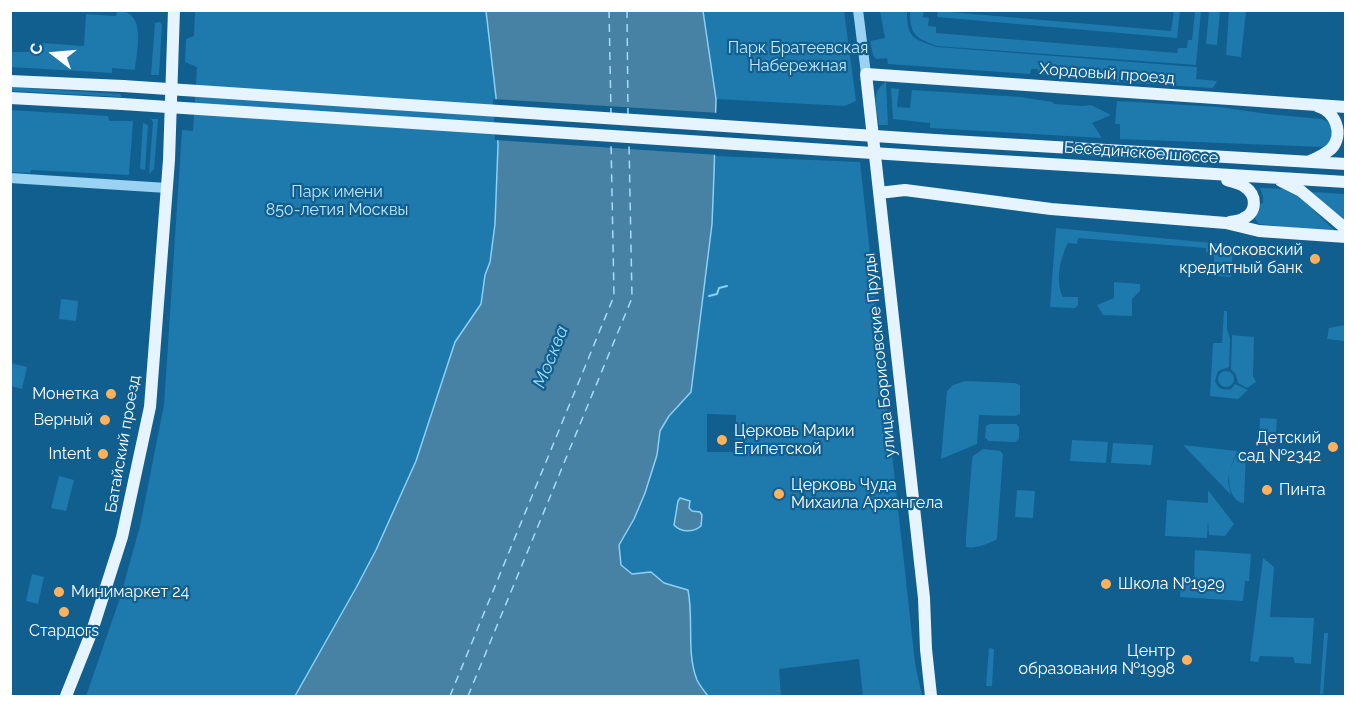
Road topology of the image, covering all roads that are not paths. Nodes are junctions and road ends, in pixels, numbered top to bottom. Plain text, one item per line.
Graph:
1 (174, 10) edge
2 (858, 10) edge
3 (866, 74) junction
4 (10, 81) edge
5 (10, 98) edge
6 (1311, 104) junction
7 (1346, 107) edge
8 (1308, 162) junction
9 (1346, 164) edge
10 (1209, 175) junction
11 (1269, 177) junction
12 (10, 178) edge
13 (1346, 182) edge
14 (166, 188) junction
15 (879, 193) junction
16 (1226, 223) junction
17 (1346, 229) edge
18 (1346, 237) edge
19 (66, 696) edge
20 (931, 696) edge

1 - 14 main road, Батайский проезд
2 - 3 street, улица Борисовские Пруды
3 - 6 main road, Хордовый проезд
3 - 15 main road, улица Борисовские Пруды
4 - 8 main road, Бесединское шоссе, bridge
5 - 10 main road, Бесединское шоссе, bridge
6 - 7 main road, Хордовый проезд
6 - 8 main road
8 - 9 main road, Бесединское шоссе
10 - 11 main road, Бесединское шоссе
10 - 16 main road
11 - 13 main road, Бесединское шоссе
11 - 17 main road
12 - 14 street
14 - 19 main road, Батайский проезд
15 - 16 main road
15 - 20 main road, улица Борисовские Пруды
16 - 18 main road

